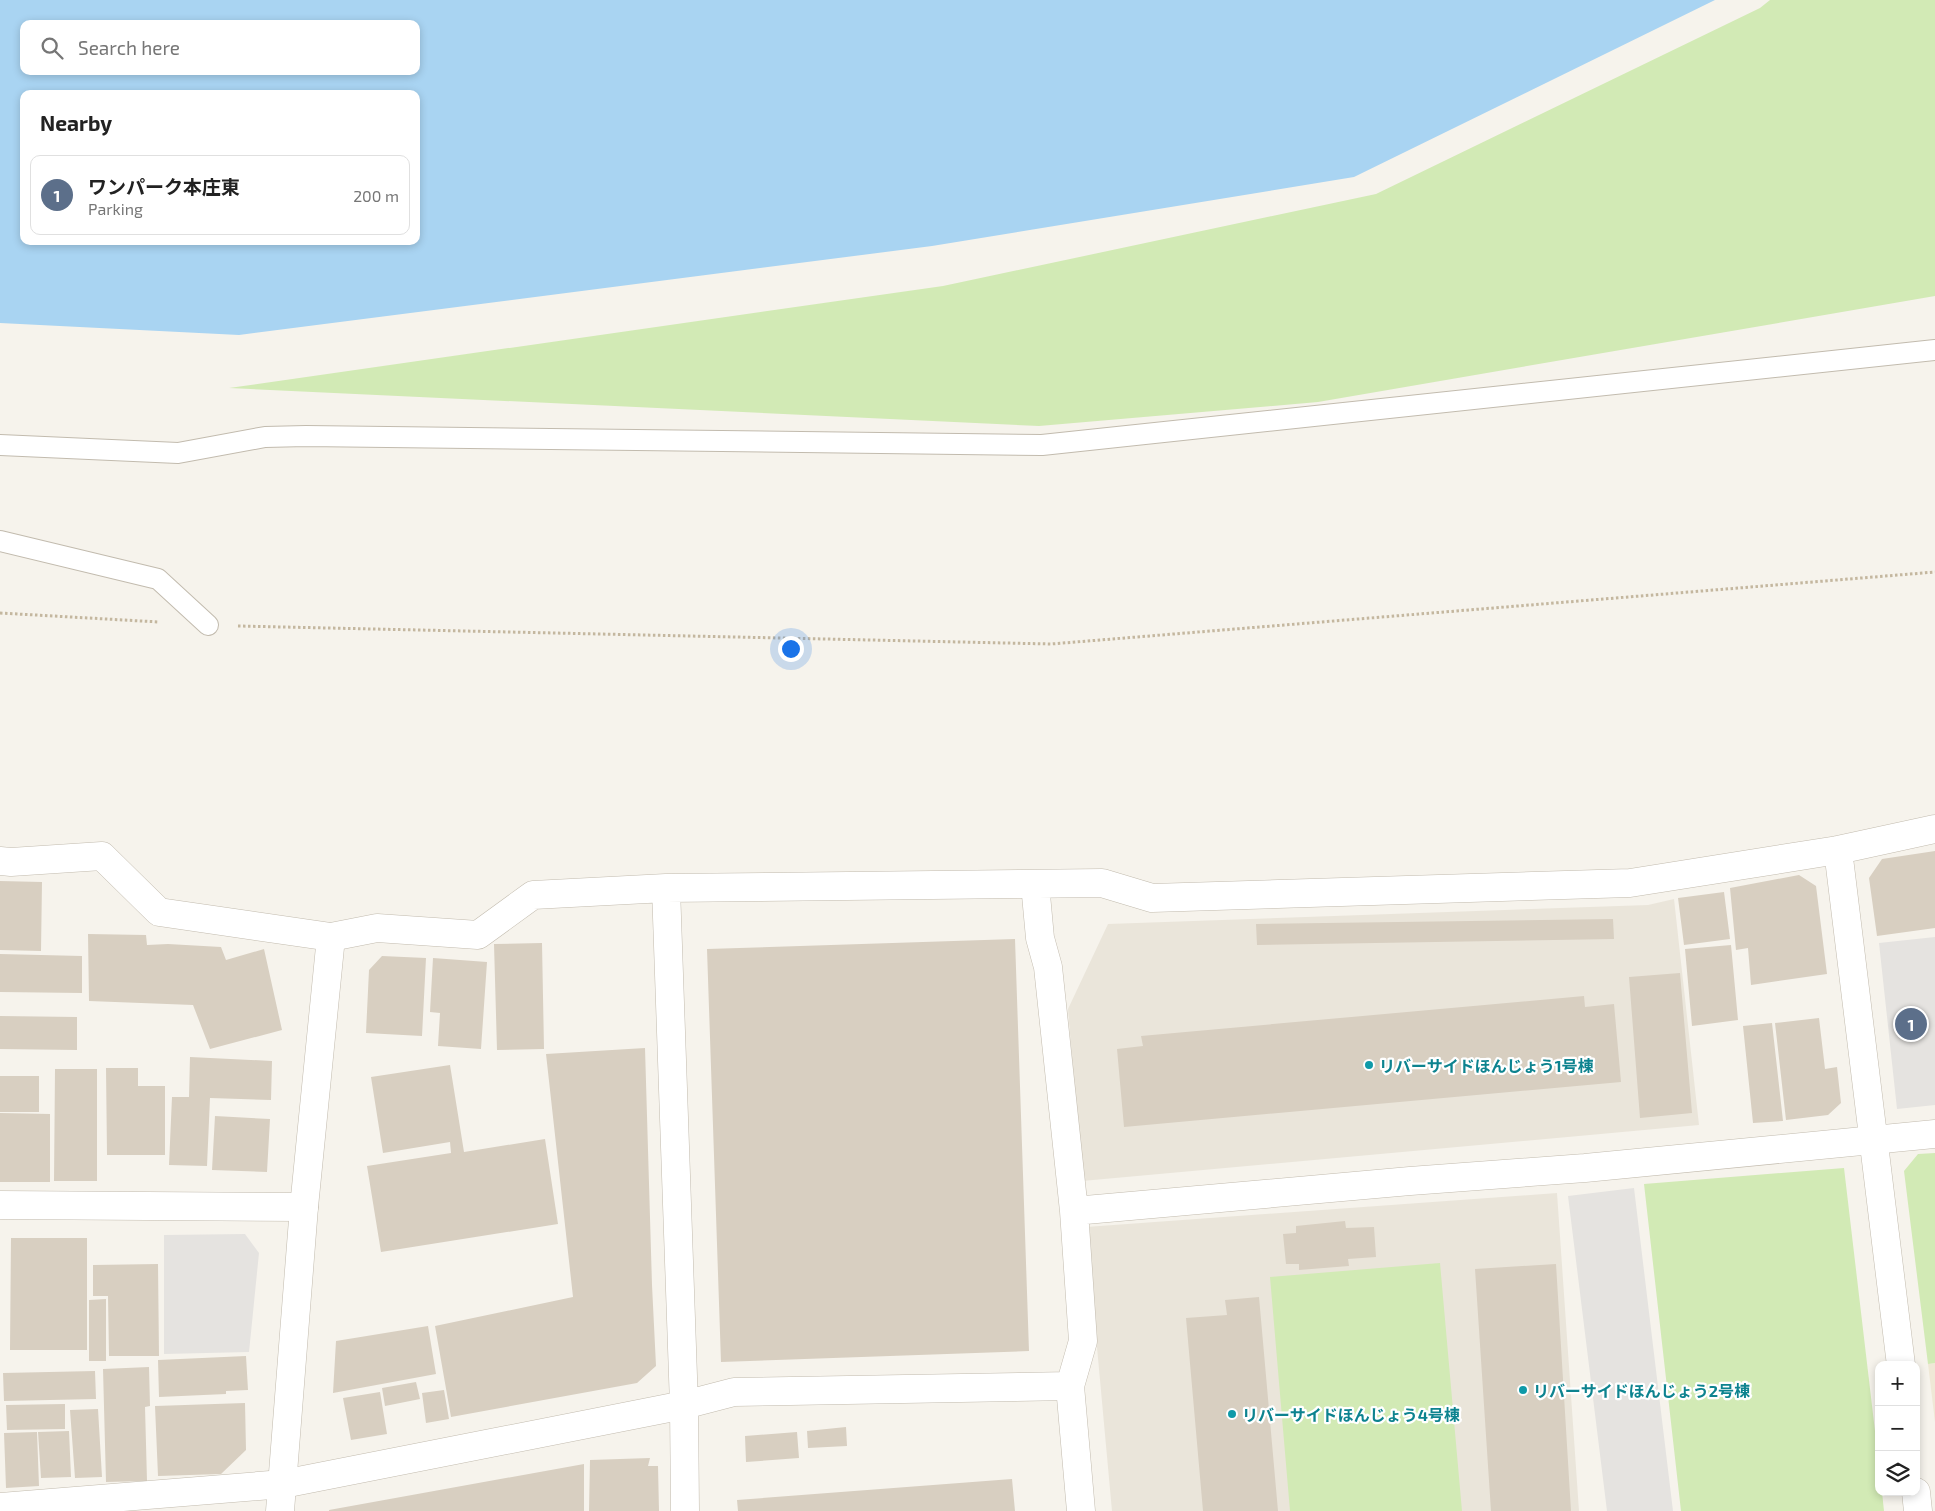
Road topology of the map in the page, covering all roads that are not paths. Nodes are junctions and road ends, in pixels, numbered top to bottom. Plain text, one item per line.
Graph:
1 (1935, 350) edge
2 (0, 445) edge
3 (0, 542) edge
4 (208, 625) road end
5 (1935, 829) edge
6 (1838, 850) junction
7 (0, 861) edge
8 (1035, 884) junction
9 (666, 888) junction
10 (330, 937) junction
11 (1935, 1134) edge
12 (1874, 1140) junction
13 (0, 1205) edge
14 (304, 1207) junction
15 (1074, 1211) junction
16 (1900, 1361) edge
17 (1070, 1386) junction
18 (684, 1405) junction
19 (283, 1484) junction
20 (1916, 1496) edge
21 (0, 1507) edge
22 (280, 1511) edge
23 (686, 1511) edge
24 (1080, 1511) edge
25 (1918, 1511) edge

1 - 2 lane
3 - 4 lane
5 - 6 street
6 - 8 street
6 - 12 street
7 - 10 street
8 - 9 street
8 - 15 street
9 - 10 street
9 - 18 street
10 - 14 street
11 - 12 street
12 - 15 street
12 - 16 street
13 - 14 street
14 - 19 street
15 - 17 street
17 - 18 street
17 - 24 street
18 - 19 street
18 - 23 street
19 - 21 street
19 - 22 street
20 - 25 street

